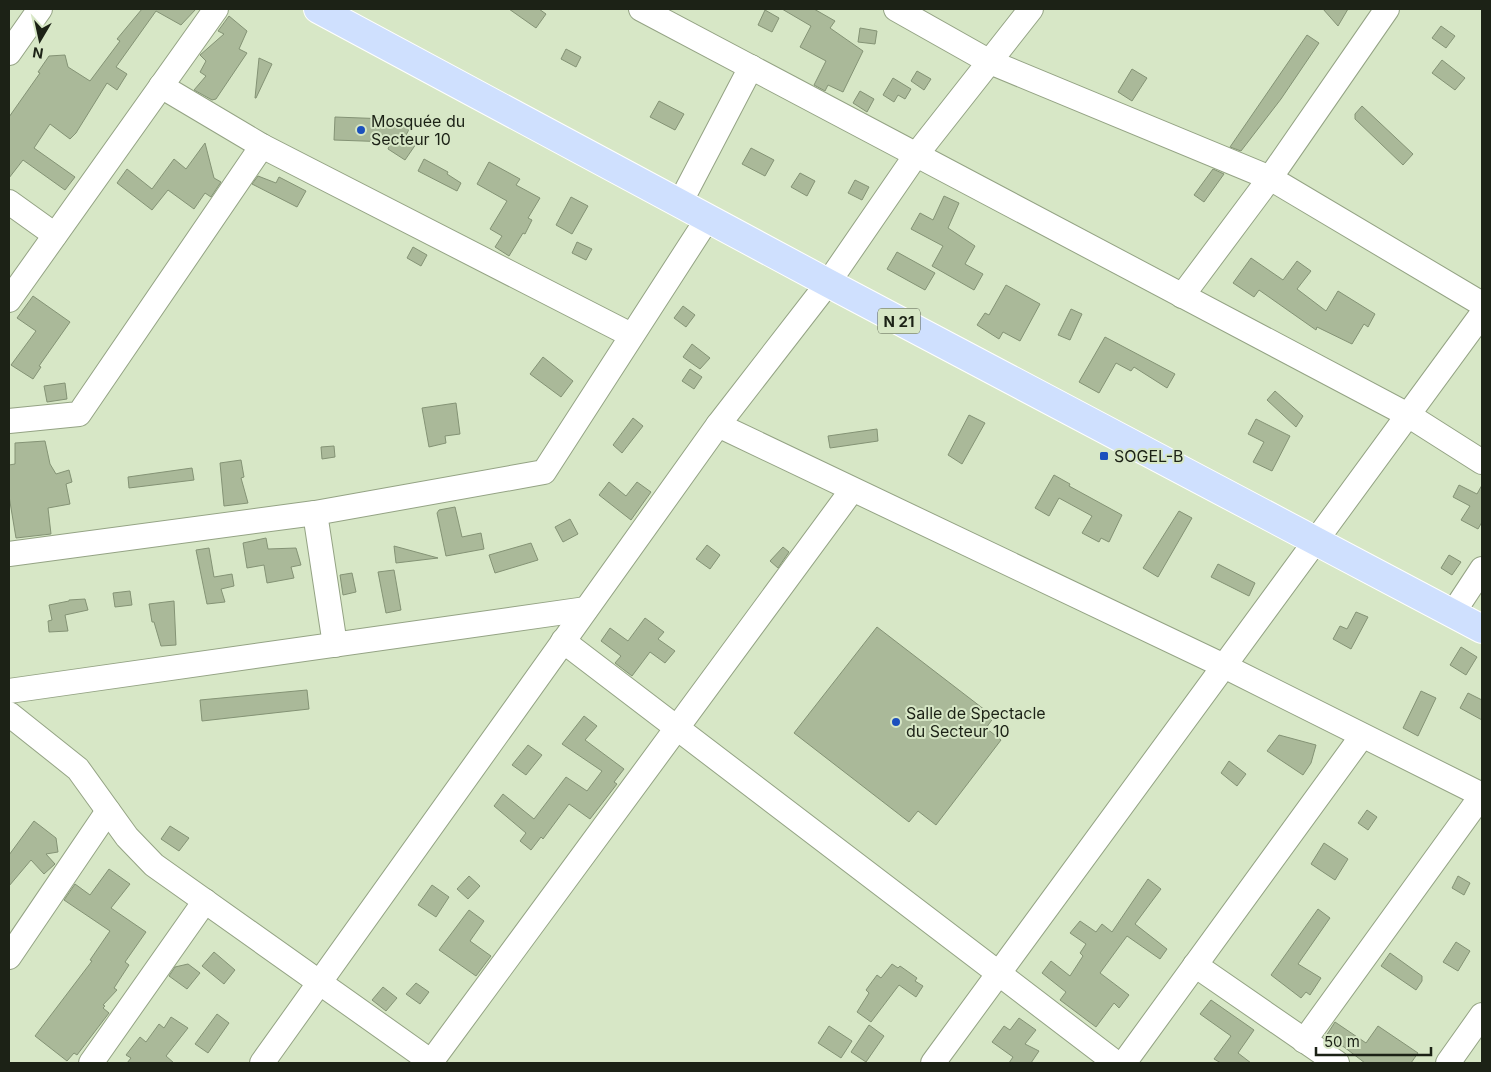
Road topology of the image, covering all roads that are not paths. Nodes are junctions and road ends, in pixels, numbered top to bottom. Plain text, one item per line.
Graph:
1 (40, 9) edge
2 (216, 9) edge
3 (318, 9) edge
4 (641, 9) edge
5 (896, 9) edge
6 (1031, 9) edge
7 (1387, 9) edge
8 (9, 52) edge
9 (990, 62) junction
10 (751, 67) junction
11 (161, 86) junction
12 (262, 146) junction
13 (916, 155) junction
14 (1270, 178) junction
15 (9, 202) edge
16 (680, 203) junction
17 (708, 218) junction
18 (55, 235) junction
19 (828, 283) junction
20 (1182, 296) junction
21 (9, 300) edge
22 (1482, 304) edge
23 (1482, 314) edge
24 (630, 335) junction
25 (1408, 415) junction
26 (9, 421) edge
27 (718, 425) junction
28 (1482, 462) edge
29 (852, 490) junction
30 (315, 513) junction
31 (1314, 541) junction
32 (9, 554) edge
33 (1482, 569) edge
34 (586, 609) junction
35 (1453, 613) junction
36 (1482, 630) edge
37 (563, 641) junction
38 (335, 645) junction
39 (1224, 666) junction
40 (9, 691) edge
41 (9, 714) edge
42 (677, 728) junction
43 (1362, 736) junction
44 (1482, 795) edge
45 (108, 811) junction
46 (206, 901) junction
47 (12, 946) edge
48 (1195, 965) junction
49 (998, 974) junction
50 (320, 982) junction
51 (1482, 1015) edge
52 (1304, 1040) junction
53 (91, 1063) edge
54 (262, 1063) edge
55 (432, 1063) edge
56 (933, 1063) edge
57 (1116, 1063) edge
58 (1124, 1063) edge
59 (1337, 1063) edge
60 (1448, 1063) edge

1 - 8 street
2 - 11 street
3 - 16 main road, N 21
4 - 10 street
5 - 9 street
6 - 9 street
7 - 14 street
9 - 13 street
9 - 14 street
10 - 13 street
10 - 16 street
11 - 12 street
11 - 18 street
12 - 24 street
12 - 26 street
13 - 19 street
13 - 20 street
14 - 20 street
14 - 22 street
15 - 18 street
16 - 17 main road, N 21
17 - 19 main road, N 21
17 - 24 street
18 - 21 street
19 - 27 street
19 - 31 main road, N 21
20 - 25 street
23 - 25 street
24 - 30 street
25 - 28 street
25 - 31 street
27 - 29 street
27 - 34 street
29 - 39 street
29 - 42 street
30 - 32 street
30 - 38 street
31 - 35 main road, N 21
31 - 39 street
33 - 35 street
34 - 37 street
34 - 38 street
35 - 36 main road, N 21
37 - 42 street
37 - 50 street
38 - 40 street
39 - 43 street
39 - 49 street
41 - 45 street
42 - 49 street
42 - 55 street
43 - 44 street
43 - 48 street
44 - 52 street
45 - 46 street
45 - 47 street
46 - 50 street
46 - 53 street
48 - 52 street
48 - 58 street
49 - 56 street
49 - 57 street
50 - 54 street
50 - 55 street
51 - 60 street
52 - 59 street

